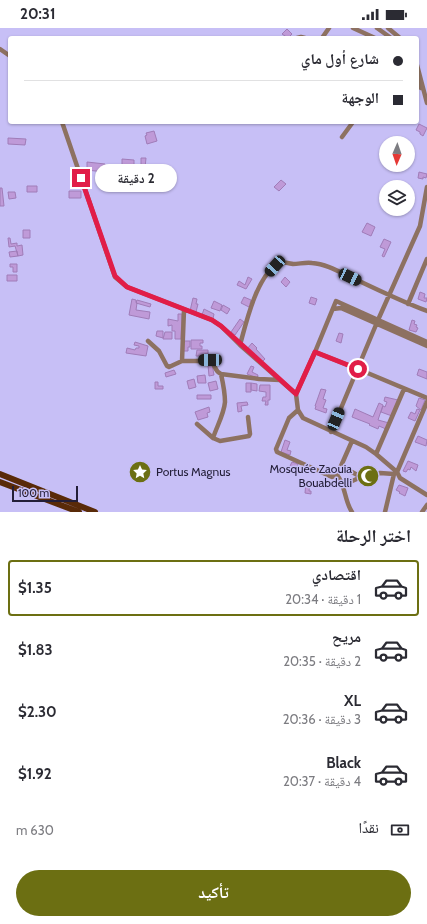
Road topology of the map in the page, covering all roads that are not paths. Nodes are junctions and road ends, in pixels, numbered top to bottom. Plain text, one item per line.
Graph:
1 (353, 28) edge
2 (377, 28) edge
3 (388, 28) edge
4 (371, 36) edge
5 (388, 36) edge
6 (398, 36) edge
7 (0, 48) edge
8 (8, 54) edge
9 (419, 77) edge
10 (426, 77) edge
11 (427, 103) edge
12 (63, 124) edge
13 (352, 124) edge
14 (342, 137) dead end
15 (427, 187) edge
16 (427, 259) edge
17 (389, 295) junction
18 (408, 304) junction
19 (184, 310) junction
20 (427, 311) edge
21 (377, 322) junction
22 (148, 341) dead end
23 (427, 342) edge
24 (240, 345) junction
25 (427, 346) edge
26 (315, 352) junction
27 (182, 361) junction
28 (358, 369) junction
29 (221, 374) junction
30 (280, 380) junction
31 (404, 389) junction
32 (296, 394) junction
33 (427, 398) edge
34 (427, 402) edge
35 (298, 410) junction
36 (248, 417) dead end
37 (197, 424) dead end
38 (331, 432) junction
39 (212, 438) junction
40 (352, 441) junction
41 (376, 454) junction
42 (341, 466) junction
43 (395, 473) junction
44 (0, 474) edge
45 (337, 475) junction
46 (361, 477) junction
47 (0, 482) edge
48 (343, 484) junction
49 (427, 495) edge
50 (427, 505) edge
51 (79, 512) edge
52 (95, 512) edge
53 (352, 512) edge
54 (385, 512) edge
55 (422, 512) edge

1 - 4 street
2 - 5 street
3 - 6 street
7 - 8 street
9 - 10 street
9 - 11 street
12 - 19 street
13 - 14 street
15 - 17 street
16 - 18 street
17 - 18 street
17 - 21 street
17 - 24 street
18 - 20 street
19 - 24 street
19 - 27 street
21 - 23 street
21 - 25 street
21 - 26 street
21 - 28 street
22 - 27 street
24 - 30 street
26 - 28 street
26 - 32 street
27 - 29 street
28 - 31 street
28 - 38 street
29 - 30 street
29 - 39 street
30 - 32 street
31 - 33 street
31 - 41 street
32 - 35 street
34 - 43 street
35 - 38 street
35 - 45 street
36 - 39 street
37 - 39 street
38 - 40 street
40 - 41 street
40 - 42 street
41 - 43 street
42 - 45 street
42 - 46 street
43 - 46 street
43 - 49 street
43 - 54 street
44 - 52 main road
45 - 48 street
46 - 48 street
47 - 51 main road
48 - 53 street
50 - 55 street

